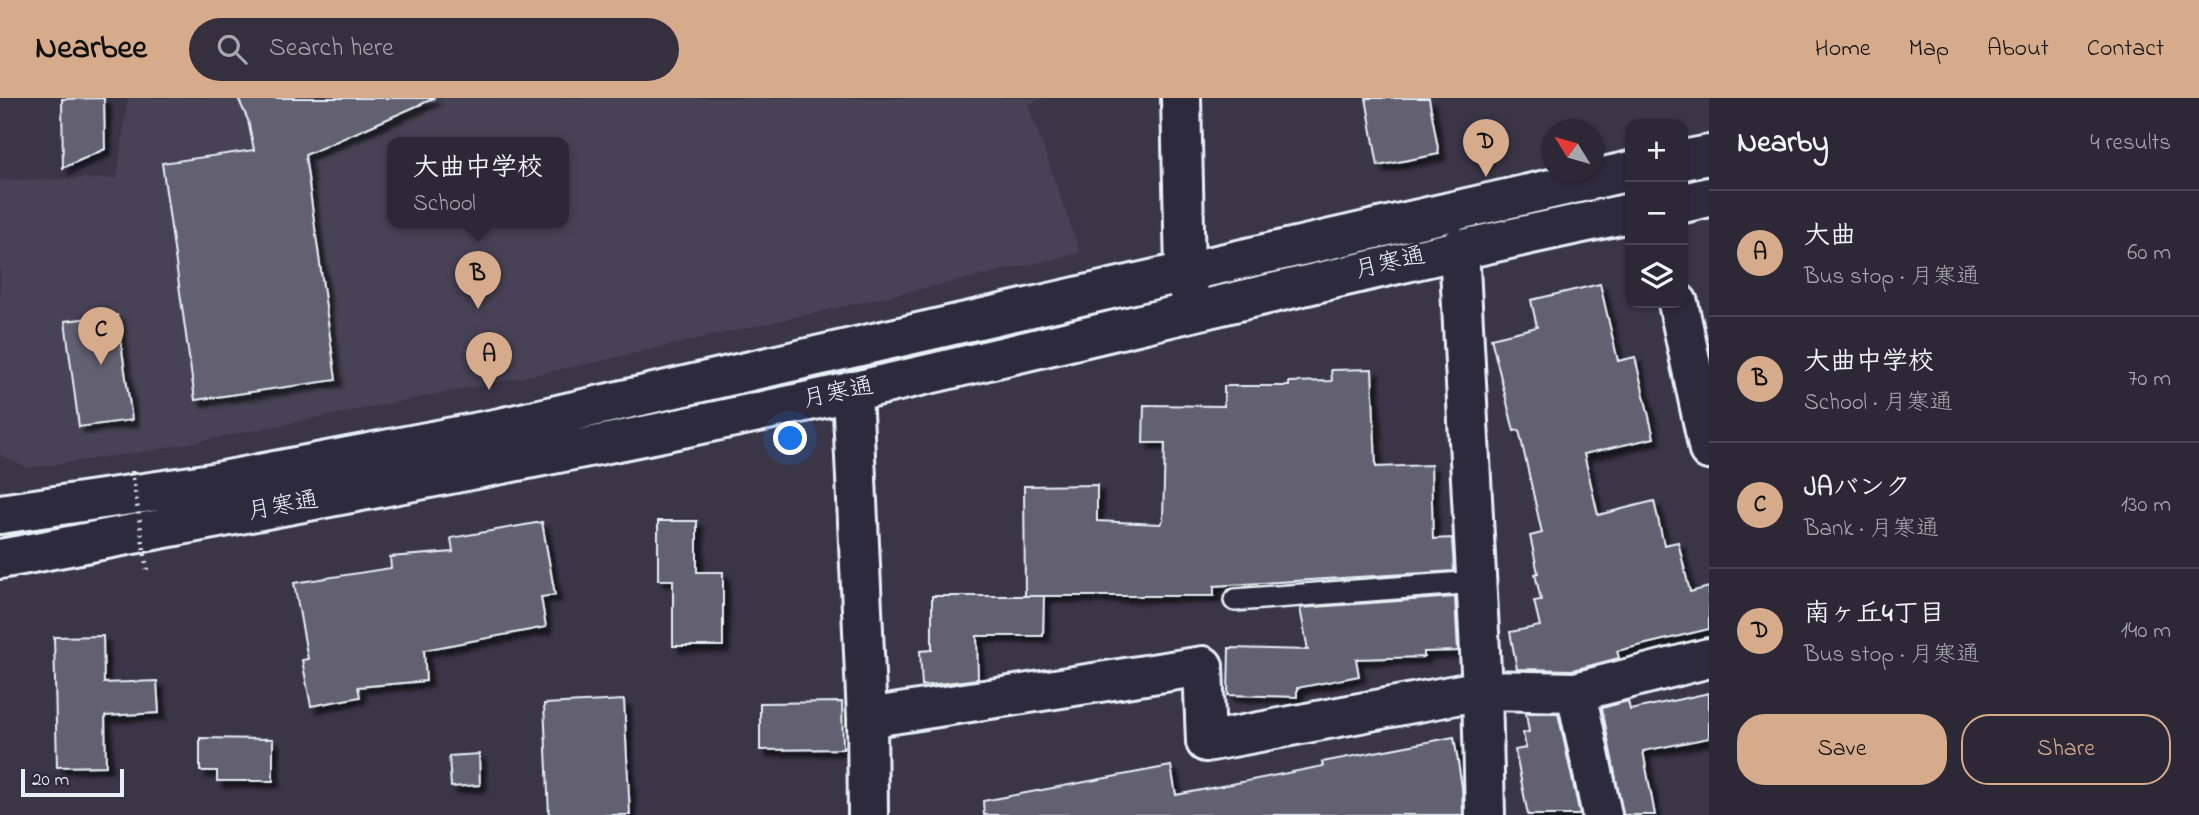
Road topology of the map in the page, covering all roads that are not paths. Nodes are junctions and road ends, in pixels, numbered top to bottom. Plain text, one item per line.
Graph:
1 (1181, 98) edge
2 (1709, 155) edge
3 (1688, 159) edge
4 (1625, 173) edge
5 (1709, 197) edge
6 (1688, 202) edge
7 (1625, 215) edge
8 (1460, 248) junction
9 (1185, 271) junction
10 (1679, 308) edge
11 (1192, 313) junction
12 (852, 391) junction
13 (1709, 450) edge
14 (0, 514) edge
15 (0, 559) edge
16 (1477, 582) junction
17 (1235, 600) dead end
18 (1709, 658) edge
19 (1482, 690) junction
20 (1576, 692) junction
21 (867, 718) junction
22 (868, 815) edge
23 (1485, 815) edge
24 (1602, 815) edge

1 - 9 main road
2 - 3 main road
4 - 9 main road, 月寒通
5 - 6 main road
7 - 8 main road, 月寒通
8 - 11 main road, 月寒通
8 - 16 main road
9 - 11 main road
9 - 14 main road, 月寒通
10 - 13 main road
11 - 12 main road, 月寒通
12 - 15 main road, 月寒通
12 - 21 main road
16 - 17 lane
16 - 19 main road
18 - 20 main road
19 - 20 main road
19 - 21 main road
19 - 23 main road
20 - 24 main road
21 - 22 main road

